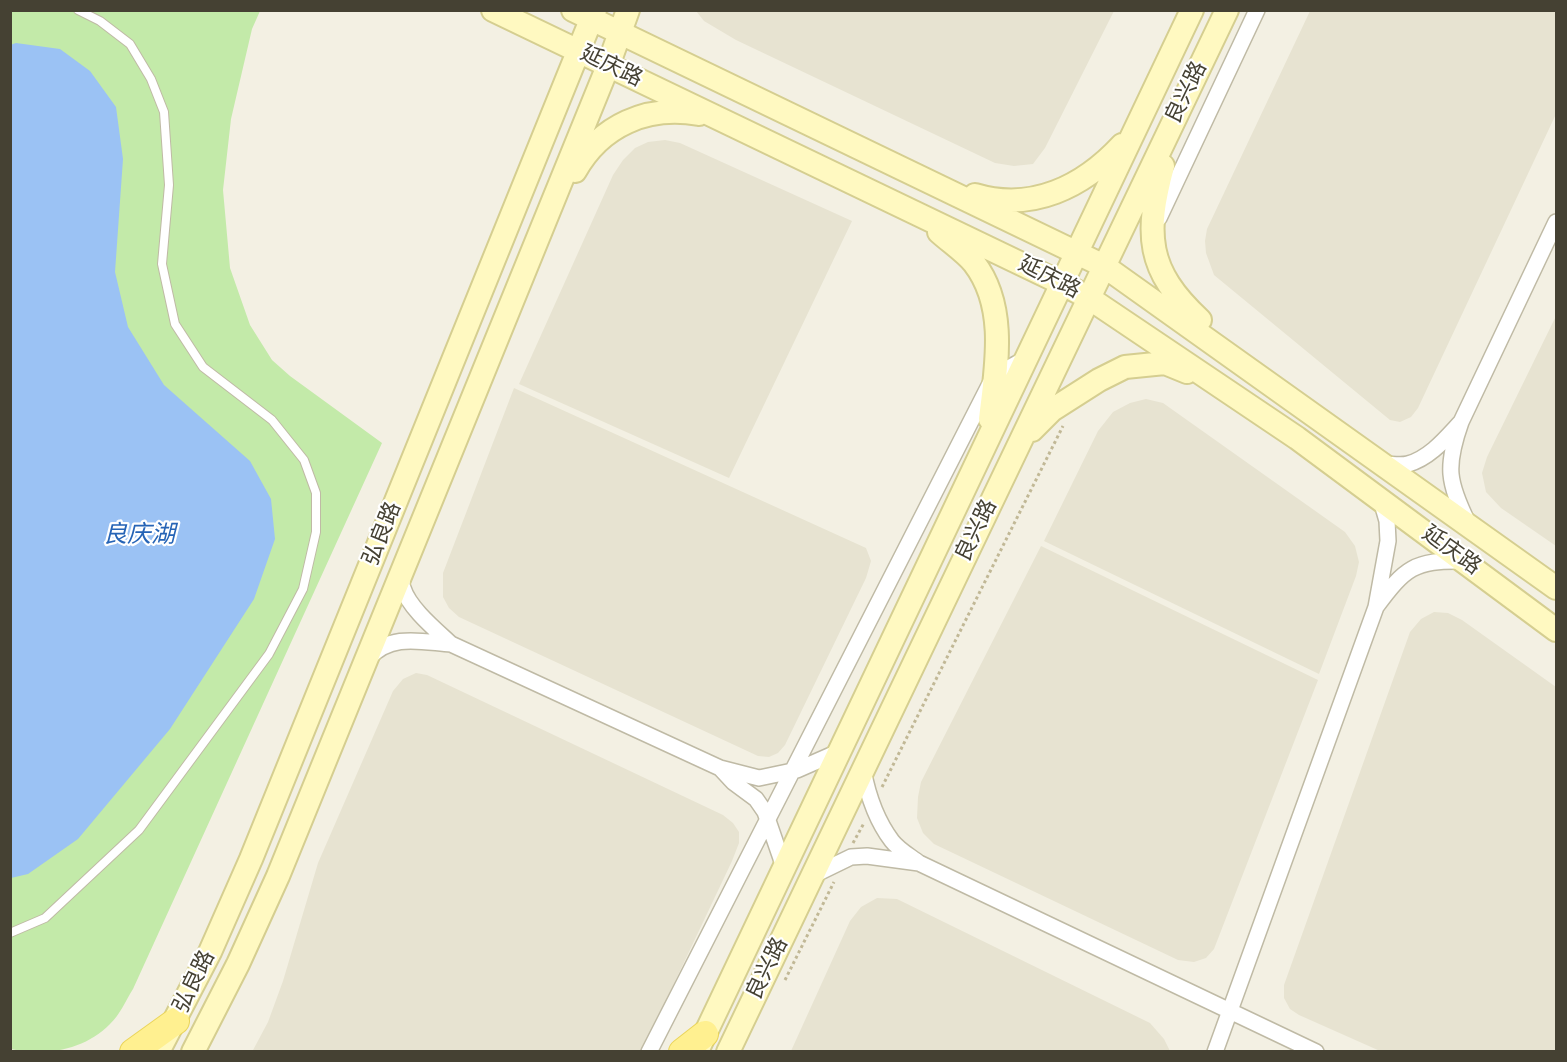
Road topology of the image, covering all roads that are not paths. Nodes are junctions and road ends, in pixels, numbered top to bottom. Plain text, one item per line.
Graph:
1 (78, 10) edge
2 (493, 10) edge
3 (628, 10) edge
4 (1192, 10) edge
5 (1227, 10) edge
6 (1257, 10) edge
7 (586, 13) edge
8 (621, 33) junction
9 (578, 51) junction
10 (608, 66) junction
11 (1182, 105) junction
12 (714, 116) junction
13 (1132, 136) junction
14 (935, 184) junction
15 (920, 215) junction
16 (1557, 222) edge
17 (543, 224) junction
18 (1152, 231) junction
19 (1076, 252) junction
20 (1104, 266) junction
21 (1061, 283) junction
22 (1089, 298) junction
23 (1025, 359) junction
24 (1256, 373) junction
25 (994, 376) junction
26 (1223, 388) junction
27 (1461, 422) junction
28 (987, 438) junction
29 (1020, 441) junction
30 (1384, 464) junction
31 (1381, 500) junction
32 (1470, 526) junction
33 (1463, 561) junction
34 (403, 568) junction
35 (1557, 588) edge
36 (1376, 607) junction
37 (1557, 630) edge
38 (451, 644) junction
39 (365, 662) junction
40 (838, 752) junction
41 (720, 768) junction
42 (863, 770) junction
43 (792, 771) junction
44 (768, 820) junction
45 (919, 863) junction
46 (784, 867) junction
47 (812, 876) junction
48 (10, 933) edge
49 (1230, 1010) junction
50 (176, 1021) junction
51 (701, 1043) edge
52 (133, 1052) edge
53 (158, 1052) edge
54 (193, 1052) edge
55 (649, 1052) edge
56 (682, 1052) edge
57 (728, 1052) edge
58 (1215, 1052) edge
59 (1316, 1052) edge

1 - 48 lane
2 - 9 street, 延庆路
3 - 8 street, 弘良路
4 - 13 street, 良兴路
5 - 11 street, 良兴路
6 - 18 street
7 - 8 street, 延庆路
7 - 9 street, 弘良路
8 - 10 street, 弘良路
8 - 14 street, 延庆路
9 - 10 street, 延庆路
9 - 50 street, 弘良路
10 - 12 street, 延庆路
10 - 17 street, 弘良路
11 - 18 street
11 - 20 street, 良兴路
12 - 15 street, 延庆路
12 - 17 street
13 - 14 street
13 - 19 street, 良兴路
14 - 19 street, 延庆路
15 - 21 street, 延庆路
15 - 25 street
16 - 27 street
17 - 34 street, 弘良路
18 - 24 street
19 - 20 street, 延庆路
19 - 21 street, 良兴路
20 - 22 street, 良兴路
20 - 24 street, 延庆路
21 - 22 street, 延庆路
21 - 23 street, 良兴路
22 - 26 street, 延庆路
22 - 29 street, 良兴路
23 - 25 street
23 - 28 street, 良兴路
24 - 30 street, 延庆路
25 - 28 street
25 - 43 street
26 - 29 street
26 - 31 street, 延庆路
27 - 30 street
27 - 32 street
28 - 40 street, 良兴路
29 - 42 street, 良兴路
30 - 32 street, 延庆路
31 - 33 street, 延庆路
31 - 36 street
32 - 35 street, 延庆路
33 - 36 street
33 - 37 street, 延庆路
34 - 38 street
34 - 39 street, 弘良路
36 - 49 street
38 - 39 street
38 - 41 street
39 - 54 street, 弘良路
40 - 43 street
40 - 46 street, 良兴路
41 - 43 street
41 - 44 street
42 - 45 street
42 - 47 street, 良兴路
43 - 44 street
44 - 46 street
44 - 55 street
45 - 47 street
45 - 49 street
46 - 51 street, 良兴路
47 - 57 street, 良兴路
49 - 58 street
49 - 59 street
50 - 52 main road
50 - 53 street, 弘良路
51 - 56 main road

